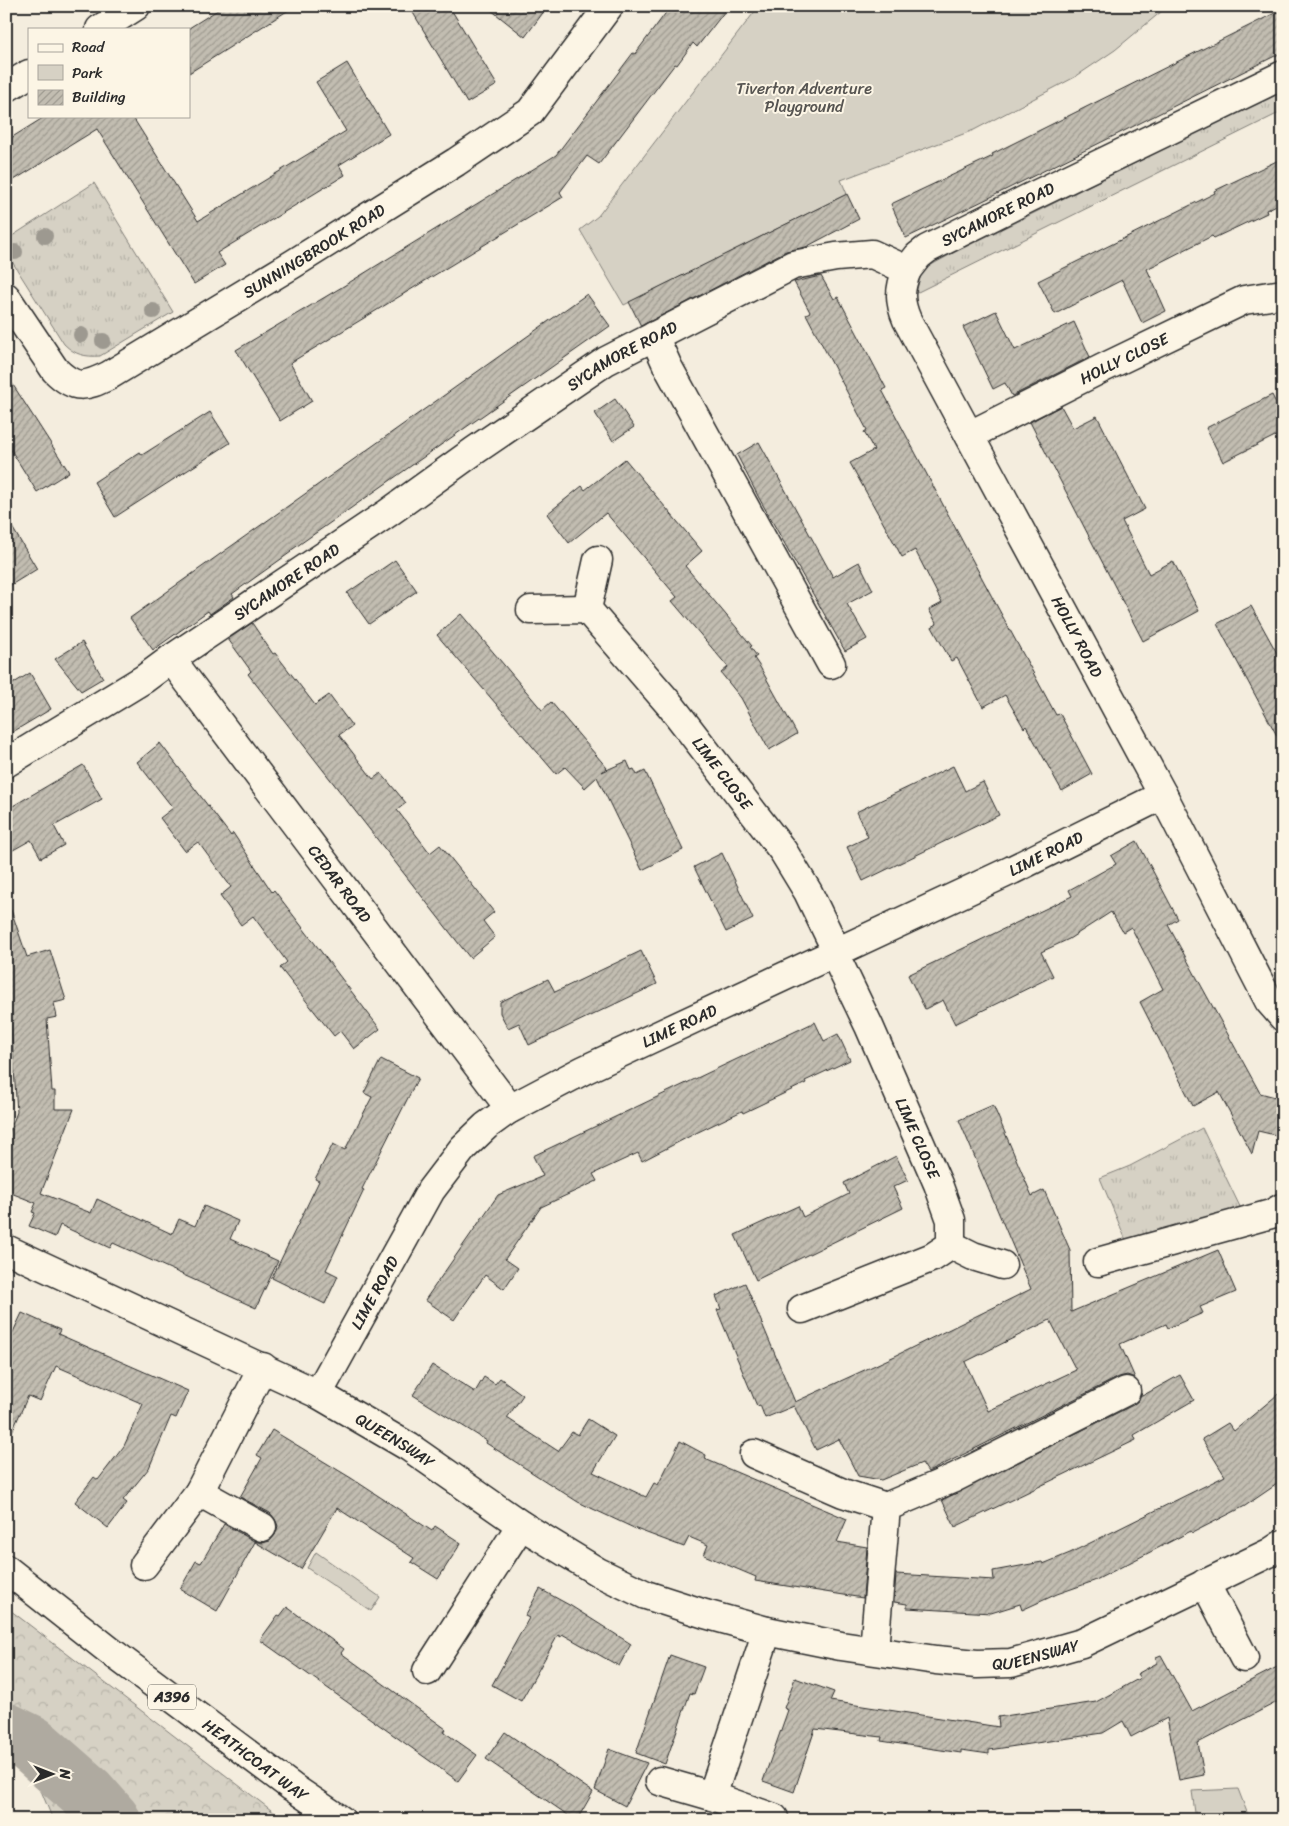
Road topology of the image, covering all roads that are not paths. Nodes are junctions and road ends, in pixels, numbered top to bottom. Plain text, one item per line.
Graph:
1 (136, 6) edge
2 (609, 6) edge
3 (102, 28) edge
4 (28, 75) edge
5 (1283, 76) edge
6 (6, 88) edge
7 (906, 270) junction
8 (1283, 294) edge
9 (6, 297) edge
10 (654, 336) junction
11 (970, 435) junction
12 (598, 560) dead end
13 (587, 609) junction
14 (531, 610) dead end
15 (171, 659) junction
16 (831, 664) dead end
17 (6, 763) edge
18 (1163, 795) junction
19 (836, 953) junction
20 (1276, 1009) edge
21 (508, 1110) junction
22 (1283, 1207) edge
23 (951, 1245) junction
24 (7, 1252) edge
25 (1098, 1262) dead end
26 (1002, 1265) dead end
27 (802, 1309) dead end
28 (263, 1367) junction
29 (1126, 1391) dead end
30 (318, 1394) junction
31 (754, 1454) dead end
32 (199, 1492) junction
33 (886, 1506) junction
34 (520, 1525) junction
35 (262, 1527) dead end
36 (1283, 1544) edge
37 (144, 1566) dead end
38 (6, 1569) edge
39 (1205, 1583) junction
40 (767, 1631) junction
41 (874, 1650) junction
42 (1244, 1658) dead end
43 (427, 1671) dead end
44 (660, 1781) dead end
45 (712, 1796) junction
46 (774, 1818) dead end
47 (341, 1820) edge

1 - 3 street
2 - 9 street, SUNNINGBROOK ROAD
4 - 6 street
5 - 7 street, SYCAMORE ROAD
7 - 10 street, SYCAMORE ROAD
7 - 11 street, HOLLY ROAD
8 - 11 street, HOLLY CLOSE
10 - 15 street, SYCAMORE ROAD
10 - 16 street
11 - 18 street, HOLLY ROAD
12 - 13 street
13 - 14 street
13 - 19 street, LIME CLOSE
15 - 17 street, SYCAMORE ROAD
15 - 21 street, CEDAR ROAD
18 - 19 street, LIME ROAD
18 - 20 street, HOLLY ROAD
19 - 21 street, LIME ROAD
19 - 23 street, LIME CLOSE
21 - 30 street, LIME ROAD
22 - 25 street
23 - 26 street
23 - 27 street
24 - 28 street, QUEENSWAY
28 - 30 street, QUEENSWAY
28 - 32 street
29 - 33 street
30 - 34 street, QUEENSWAY
31 - 33 street
32 - 35 street
32 - 37 street
33 - 41 street
34 - 40 street, QUEENSWAY
34 - 43 street
36 - 39 street, QUEENSWAY
38 - 47 street, HEATHCOAT WAY / A396
39 - 41 street, QUEENSWAY
39 - 42 street
40 - 41 street, QUEENSWAY
40 - 45 street
44 - 45 street
45 - 46 street

